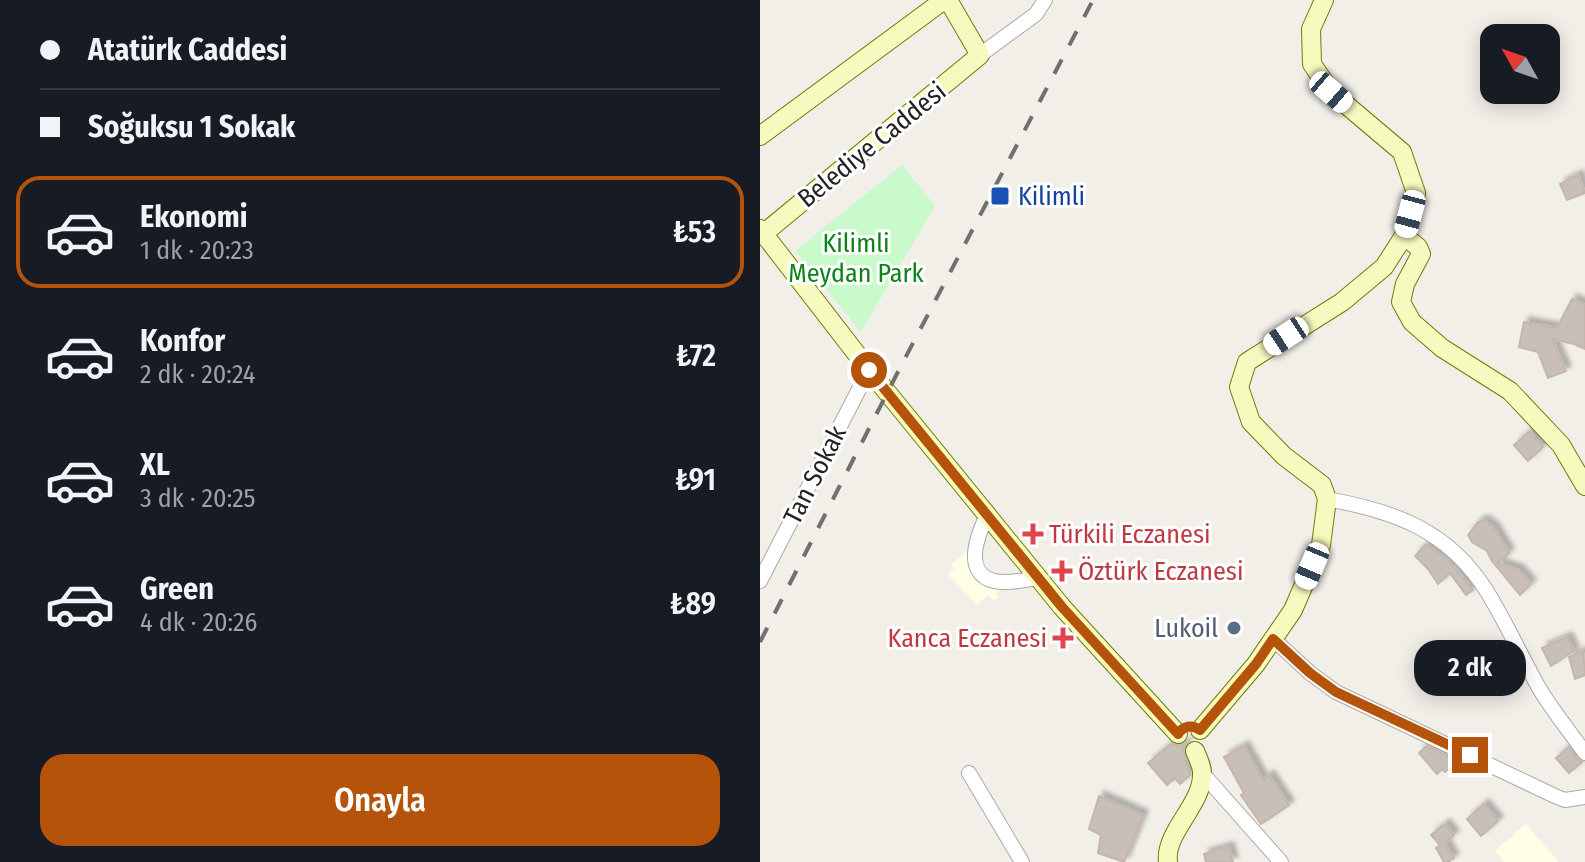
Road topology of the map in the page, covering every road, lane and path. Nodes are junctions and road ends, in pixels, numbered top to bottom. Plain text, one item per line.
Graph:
1 (946, 0) edge
2 (1045, 0) edge
3 (1324, 0) edge
4 (980, 55) junction
5 (760, 136) edge
6 (762, 232) edge
7 (1404, 236) junction
8 (869, 370) junction
9 (1585, 452) edge
10 (1575, 469) junction
11 (1585, 486) edge
12 (1327, 499) junction
13 (987, 515) junction
14 (761, 576) edge
15 (1038, 578) junction
16 (1273, 639) junction
17 (1200, 730) junction
18 (1178, 734) junction
19 (1195, 751) junction
20 (1585, 753) edge
21 (969, 773) dead end
22 (1203, 774) junction
23 (1585, 797) edge
24 (1022, 862) edge
25 (1168, 862) edge
26 (1281, 862) edge

1 - 4 main road
1 - 5 main road
2 - 4 street
3 - 7 main road
4 - 6 main road, Belediye Caddesi
6 - 8 main road
7 - 10 main road
7 - 12 main road
8 - 13 main road
8 - 14 street, Tan Sokak
9 - 10 main road
10 - 11 main road
12 - 16 main road
12 - 20 street
13 - 15 main road
13 - 15 street
15 - 18 main road
16 - 17 main road
16 - 23 street
17 - 18 main road
17 - 19 main road
18 - 19 main road
19 - 22 main road
21 - 24 street
22 - 25 main road
22 - 26 street

